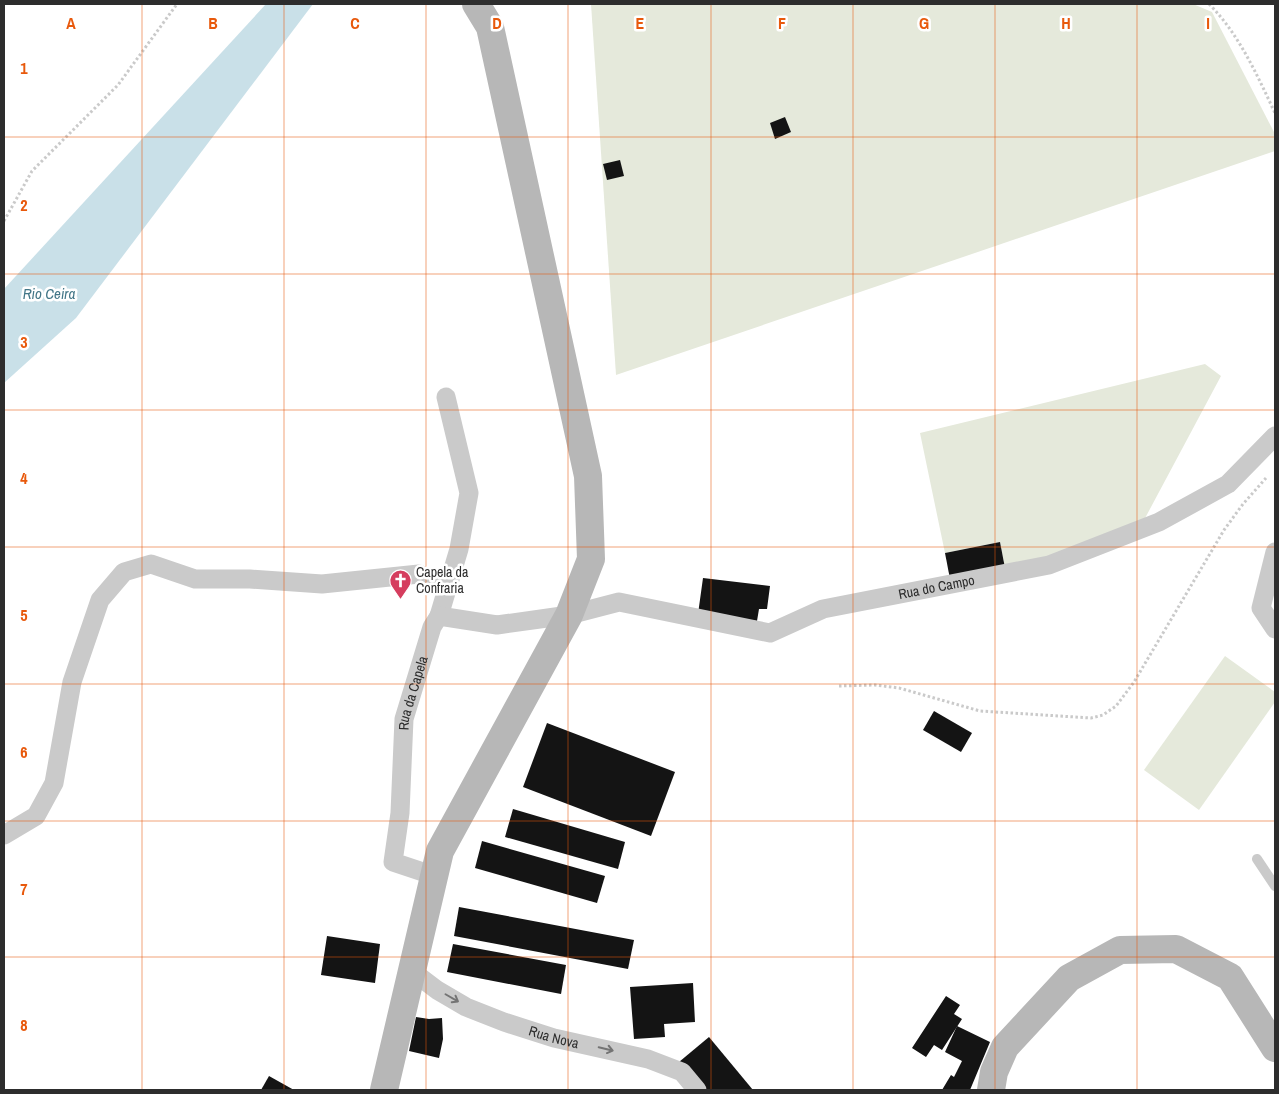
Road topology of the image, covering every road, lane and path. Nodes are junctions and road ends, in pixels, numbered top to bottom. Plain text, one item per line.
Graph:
1 (177, 4) edge
2 (476, 4) edge
3 (1209, 4) edge
4 (1275, 113) edge
5 (4, 221) edge
6 (446, 398) dead end
7 (1275, 436) edge
8 (1269, 476) dead end
9 (1275, 552) edge
10 (447, 587) junction
11 (569, 615) junction
12 (439, 616) junction
13 (1275, 629) edge
14 (839, 686) dead end
15 (4, 835) edge
16 (1257, 859) dead end
17 (435, 876) junction
18 (1275, 886) edge
19 (412, 971) junction
20 (1275, 1048) edge
21 (384, 1090) edge
22 (697, 1090) edge
23 (991, 1090) edge

1 - 5 path
2 - 11 main road
3 - 4 path
6 - 10 street
7 - 11 street, Rua do Campo
8 - 14 path
9 - 13 street
10 - 12 street
10 - 15 street
11 - 12 street
11 - 17 main road
12 - 17 street, Rua da Capela
16 - 18 lane
17 - 19 main road
19 - 21 main road
19 -> 22 street, Rua Nova
20 - 23 main road

